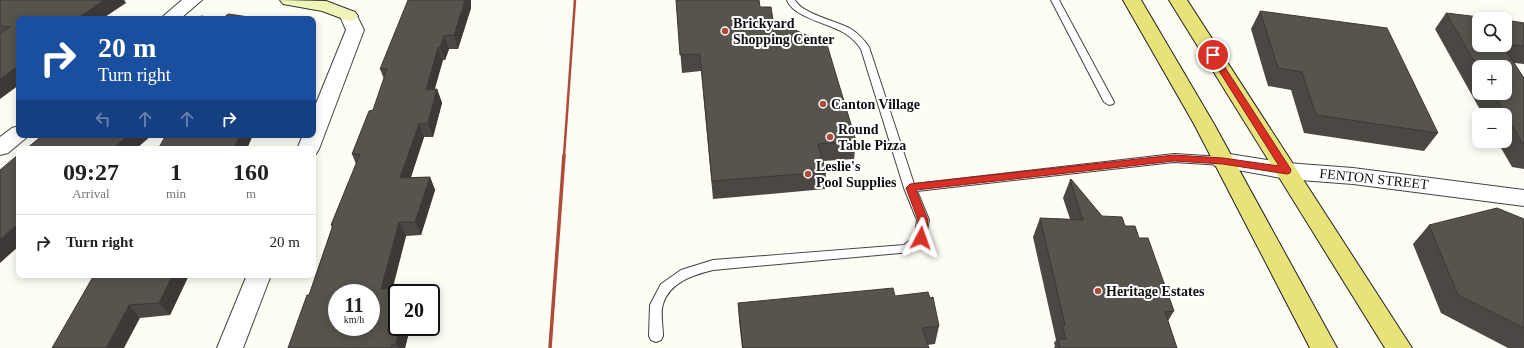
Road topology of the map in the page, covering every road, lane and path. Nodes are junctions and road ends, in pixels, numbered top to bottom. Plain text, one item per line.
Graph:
1 (193, 0) edge
2 (289, 0) edge
3 (791, 0) edge
4 (1055, 0) edge
5 (1132, 0) edge
6 (1178, 0) edge
7 (172, 16) edge
8 (349, 16) joint
9 (1110, 102) dead end
10 (316, 129) edge
11 (16, 135) edge
12 (0, 148) edge
13 (1223, 161) junction
14 (1287, 170) junction
15 (910, 188) junction
16 (1524, 198) edge
17 (257, 278) edge
18 (656, 336) dead end
19 (230, 348) edge
20 (1324, 348) edge
21 (1399, 348) edge

1 - 7 street
2 - 8 street
3 - 15 lane
4 - 9 lane
5 - 13 main road
6 - 14 main road
8 - 10 street
11 - 12 street
13 - 14 street, FENTON STREET
13 - 15 lane
13 - 20 main road
14 - 16 street, FENTON STREET
14 - 21 main road
15 - 18 lane
17 - 19 street

